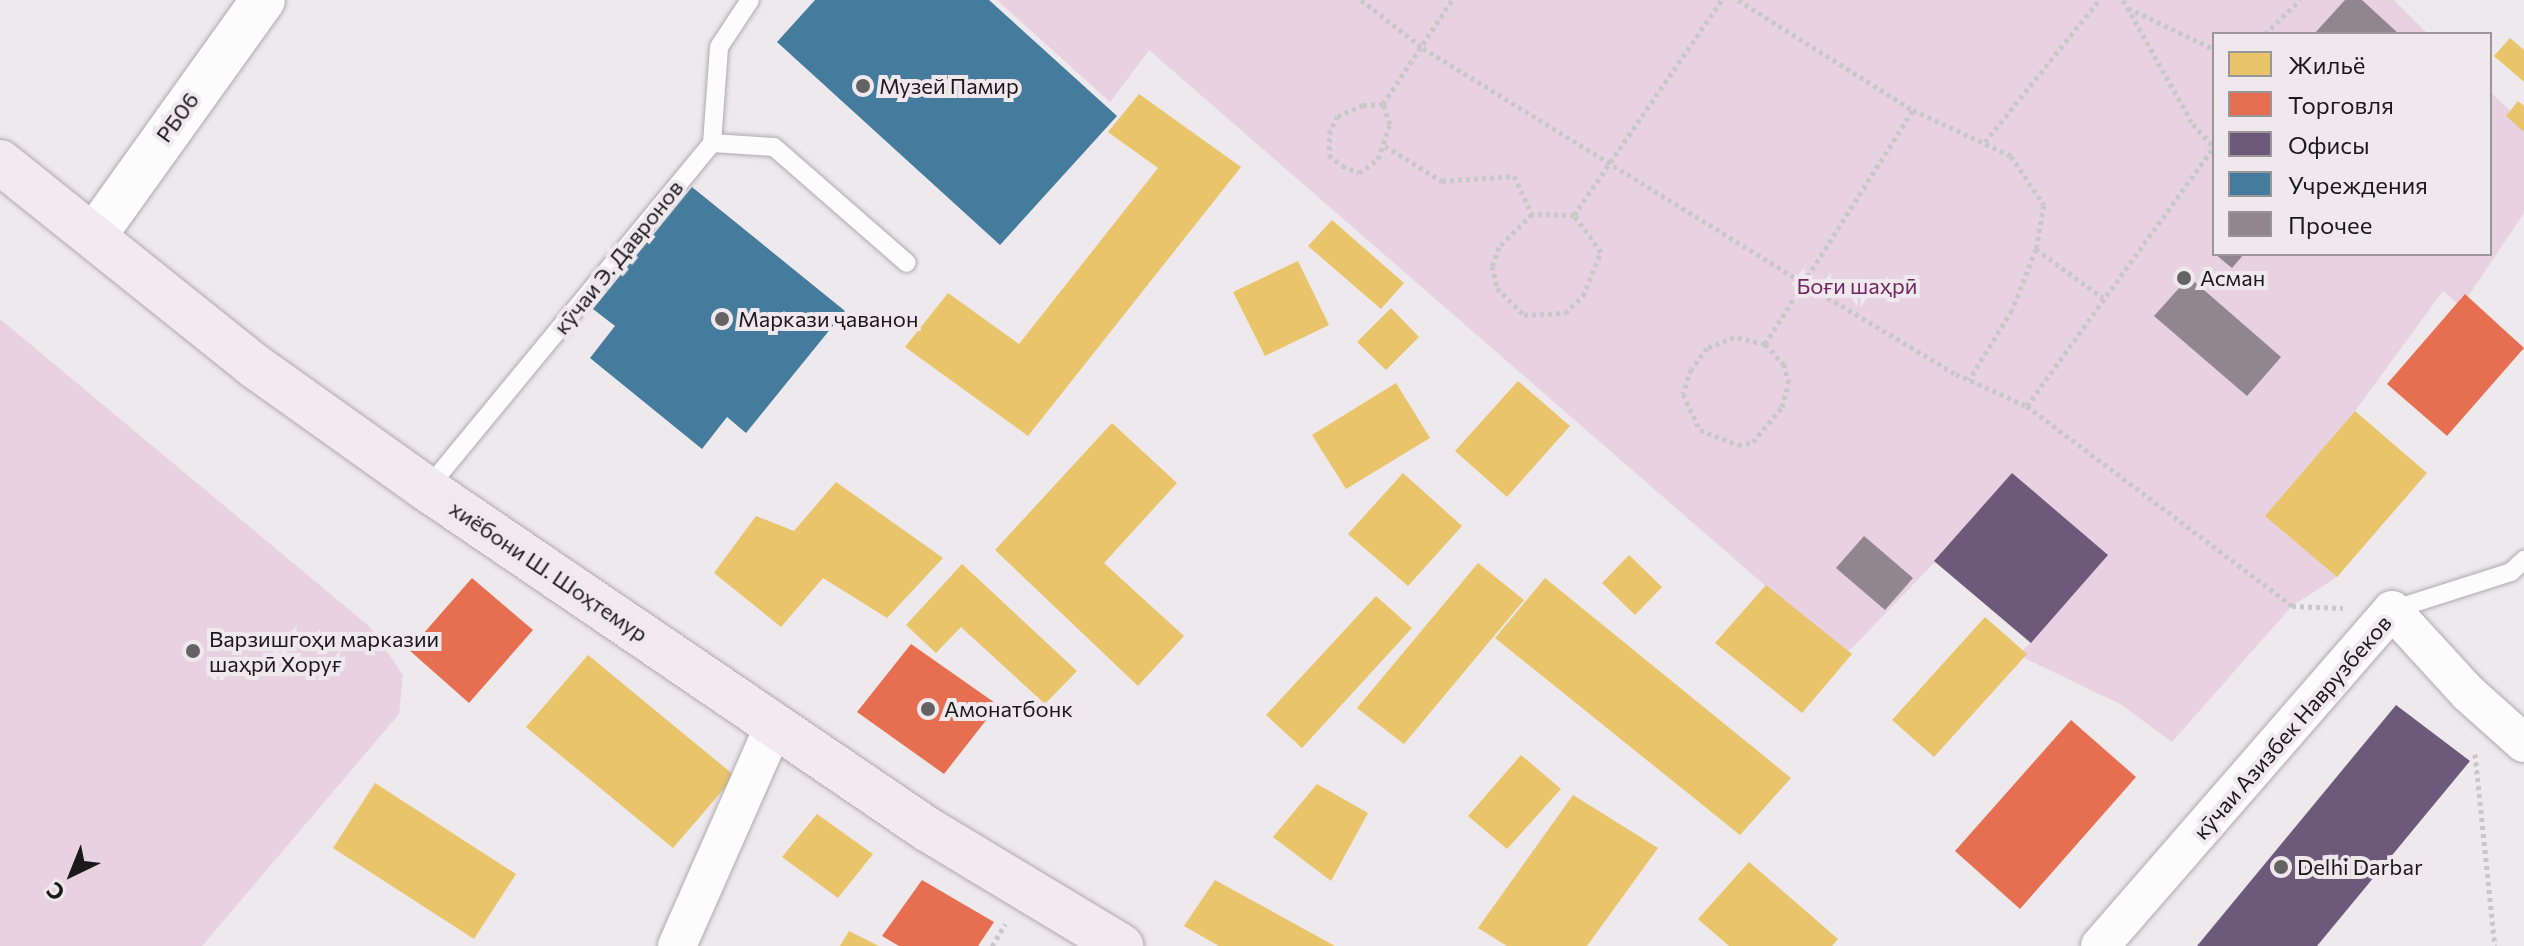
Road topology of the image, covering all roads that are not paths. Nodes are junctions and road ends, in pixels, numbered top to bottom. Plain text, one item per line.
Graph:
1 (263, 0) edge
2 (750, 0) edge
3 (712, 143) junction
4 (0, 162) edge
5 (94, 236) junction
6 (907, 263) dead end
7 (427, 489) junction
8 (2524, 560) edge
9 (2392, 610) junction
10 (775, 724) junction
11 (2524, 743) edge
12 (677, 946) edge
13 (1121, 946) edge
14 (2100, 946) edge

1 - 5 main road, РБ06 / РБ06
2 - 3 lane
3 - 6 lane
3 - 7 lane, кӯчаи Э. Давронов
4 - 5 main road, хиёбони Ш. Шоҳтемур
5 - 7 main road, хиёбони Ш. Шоҳтемур
7 - 10 main road, хиёбони Ш. Шоҳтемур
8 - 9 lane
9 - 11 street, кӯчаи Азизбек Наврузбеков
9 - 14 street, кӯчаи Азизбек Наврузбеков
10 - 12 street
10 - 13 main road, хиёбони Ш. Шоҳтемур

